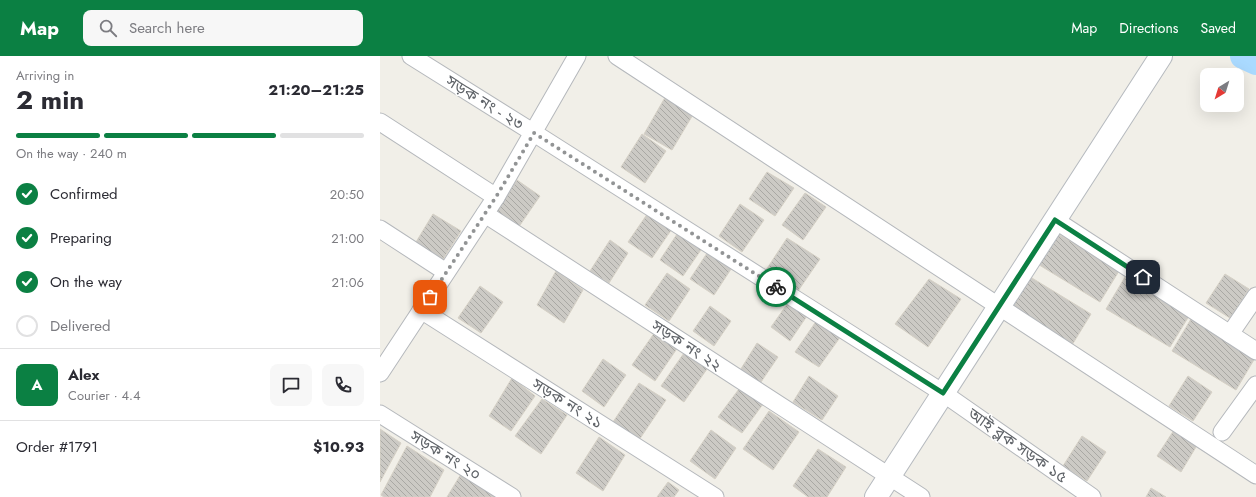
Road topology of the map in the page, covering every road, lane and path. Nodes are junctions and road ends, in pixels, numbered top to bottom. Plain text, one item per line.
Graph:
1 (411, 56) edge
2 (578, 56) edge
3 (617, 56) edge
4 (1161, 56) edge
5 (380, 122) edge
6 (534, 133) junction
7 (496, 197) junction
8 (485, 214) junction
9 (1055, 220) junction
10 (380, 229) edge
11 (446, 272) junction
12 (1256, 296) edge
13 (998, 307) junction
14 (421, 310) junction
15 (1230, 334) junction
16 (1256, 351) edge
17 (382, 364) edge
18 (1256, 385) edge
19 (943, 393) junction
20 (380, 414) edge
21 (1222, 432) dead end
22 (1256, 475) edge
23 (889, 476) junction
24 (512, 497) edge
25 (715, 497) edge
26 (876, 497) edge
27 (922, 497) edge
28 (1092, 497) edge

1 - 6 street, সড়ক নং - ২৩
2 - 6 street
3 - 13 street
4 - 9 street
5 - 7 street
6 - 7 street
6 - 19 street, সড়ক নং - ২৩
7 - 8 street
8 - 11 street
8 - 23 street, সড়ক নং ২২
9 - 13 street
9 - 15 street
10 - 11 street
11 - 14 street
12 - 15 street
13 - 19 street
13 - 22 street
14 - 17 street
14 - 25 street, সড়ক নং ২১
15 - 16 street
18 - 21 street
19 - 23 street
19 - 28 street, আই ব্লক সড়ক ১৫
20 - 24 street, সড়ক নং ২০
23 - 26 street
23 - 27 street, সড়ক নং ২২

